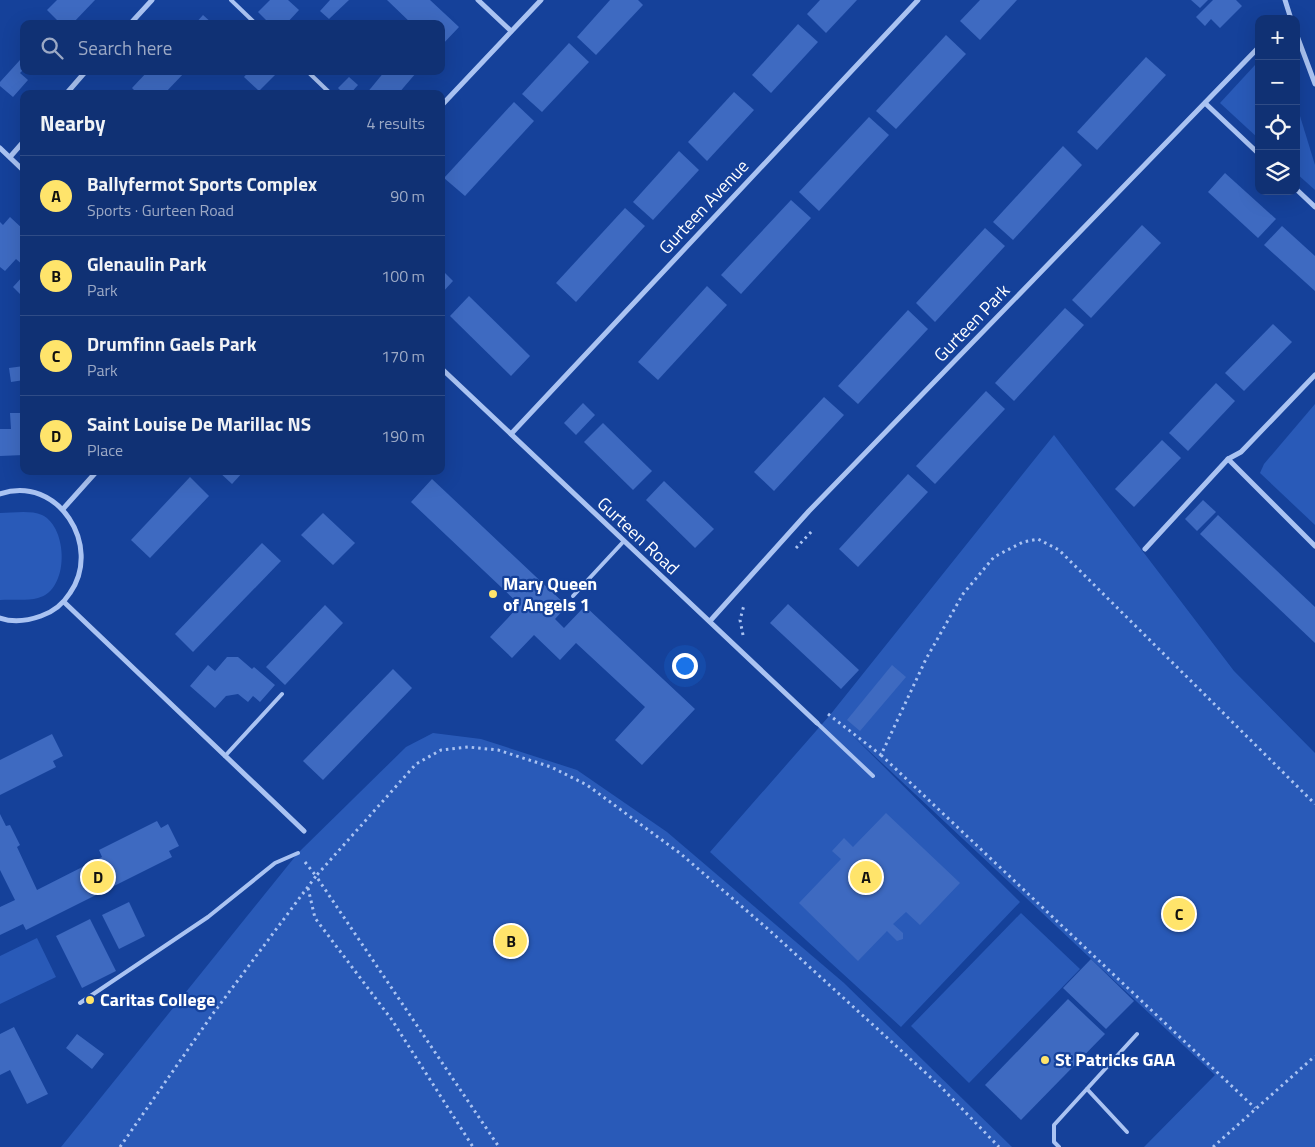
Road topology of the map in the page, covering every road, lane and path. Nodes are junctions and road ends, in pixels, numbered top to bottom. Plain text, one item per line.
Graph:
1 (152, 0) edge
2 (230, 0) edge
3 (478, 0) edge
4 (541, 0) edge
5 (918, 0) edge
6 (1285, 0) edge
7 (1288, 15) edge
8 (134, 20) edge
9 (252, 20) edge
10 (511, 32) junction
11 (1300, 44) edge
12 (1255, 51) edge
13 (83, 75) edge
14 (311, 75) edge
15 (1315, 84) edge
16 (69, 90) edge
17 (327, 90) edge
18 (445, 102) edge
19 (1205, 103) junction
20 (20, 146) edge
21 (0, 148) edge
22 (1255, 150) edge
23 (10, 157) junction
24 (20, 167) edge
25 (1300, 193) edge
26 (1315, 207) edge
27 (445, 372) edge
28 (1315, 375) edge
29 (511, 434) junction
30 (1228, 459) junction
31 (93, 475) edge
32 (0, 494) edge
33 (63, 509) junction
34 (814, 530) dead end
35 (624, 541) junction
36 (1315, 546) edge
37 (1145, 549) dead end
38 (793, 551) dead end
39 (573, 596) dead end
40 (747, 601) dead end
41 (64, 602) junction
42 (0, 618) edge
43 (710, 622) junction
44 (747, 639) dead end
45 (282, 694) dead end
46 (823, 709) dead end
47 (817, 723) joint
48 (881, 755) junction
49 (225, 756) junction
50 (873, 776) dead end
51 (1315, 804) edge
52 (304, 831) dead end
53 (298, 853) joint
54 (316, 876) junction
55 (308, 887) junction
56 (80, 1003) dead end
57 (1137, 1034) dead end
58 (1315, 1056) edge
59 (1087, 1089) junction
60 (1254, 1108) junction
61 (1127, 1132) dead end
62 (120, 1147) edge
63 (473, 1147) edge
64 (499, 1147) edge
65 (999, 1147) edge
66 (1059, 1147) edge
67 (1213, 1147) edge

1 - 8 street
2 - 9 lane
3 - 10 street
4 - 10 street
5 - 29 street, Gurteen Avenue
6 - 7 street
10 - 18 street
11 - 15 street
12 - 19 street, Gurteen Park
13 - 16 street
14 - 17 lane
19 - 22 street
19 - 43 street, Gurteen Park
20 - 23 street
21 - 23 street
23 - 24 street
25 - 26 street
27 - 29 street, Gurteen Road
28 - 30 street
29 - 35 street, Gurteen Road
30 - 36 street
30 - 37 street
31 - 33 street
32 - 33 street
33 - 41 street
34 - 38 path
35 - 39 lane
35 - 43 street, Gurteen Road
40 - 44 path
41 - 42 street
41 - 49 street
43 - 47 street, Gurteen Road
45 - 49 lane
46 - 48 path
47 - 50 lane
48 - 51 path
48 - 60 path
49 - 52 street
53 - 54 path
53 - 56 lane
54 - 55 path
54 - 64 path
54 - 65 path
55 - 62 path
55 - 63 path
57 - 59 lane
58 - 60 path
59 - 61 lane
59 - 66 lane
60 - 67 path

